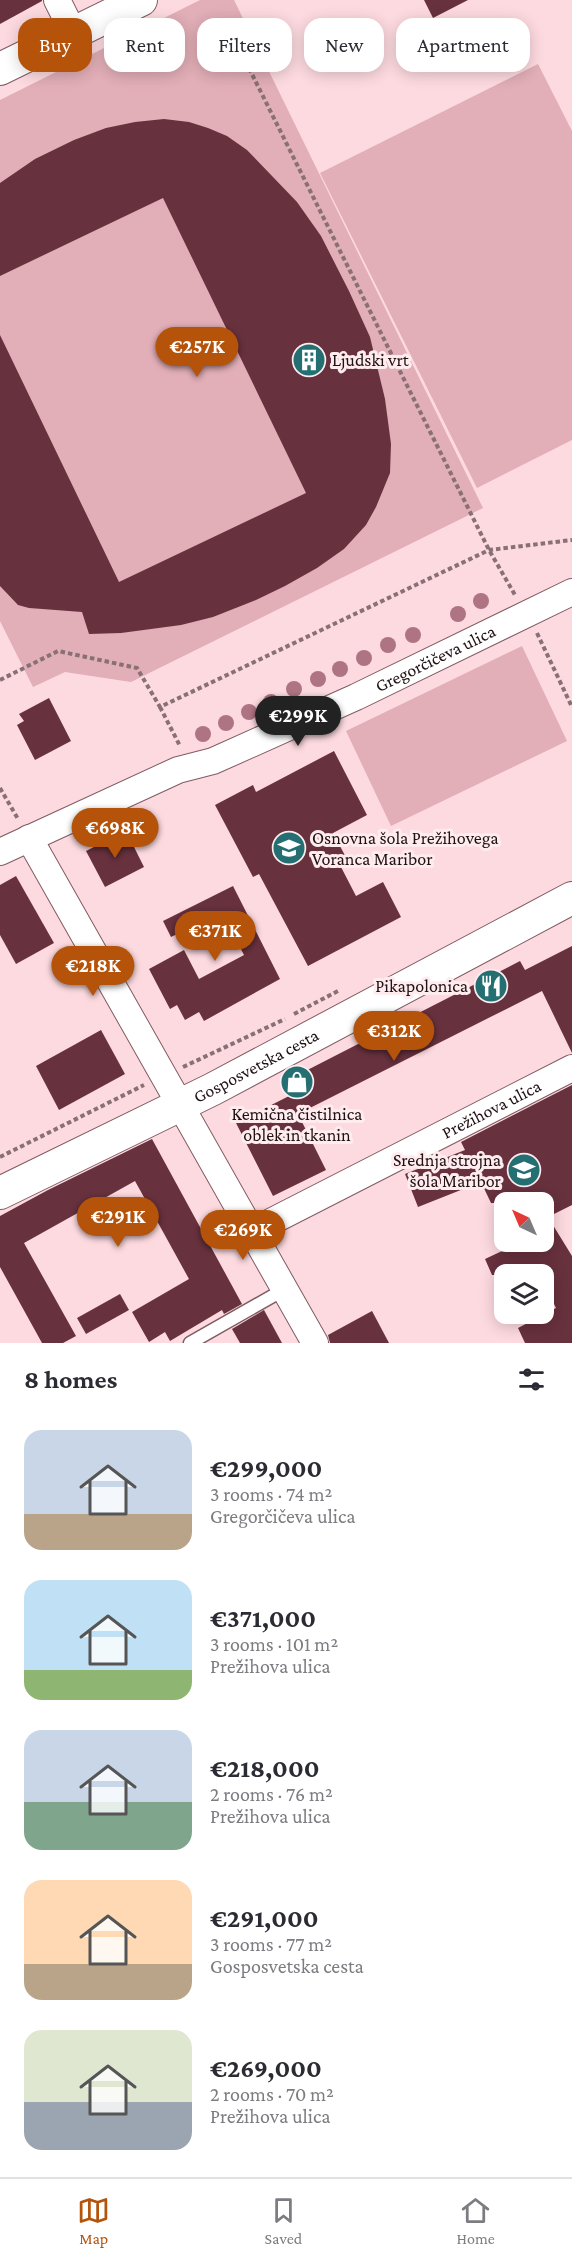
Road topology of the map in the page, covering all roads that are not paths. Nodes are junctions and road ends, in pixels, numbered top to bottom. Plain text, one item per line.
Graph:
1 (57, 0) edge
2 (141, 0) edge
3 (66, 18) edge
4 (92, 23) edge
5 (18, 60) edge
6 (0, 69) edge
7 (572, 592) edge
8 (29, 838) junction
9 (0, 852) edge
10 (572, 898) edge
11 (572, 1068) edge
12 (179, 1105) junction
13 (0, 1193) edge
14 (251, 1232) junction
15 (285, 1289) junction
16 (190, 1343) edge
17 (315, 1343) edge

1 - 3 street
2 - 4 street
5 - 6 street
7 - 8 street, Gregorčičeva ulica
8 - 9 street, Gregorčičeva ulica
8 - 12 street
10 - 12 street, Gosposvetska cesta
11 - 14 street, Prežihova ulica
12 - 13 street, Gosposvetska cesta
12 - 14 street
14 - 15 street
15 - 16 lane
15 - 17 street

